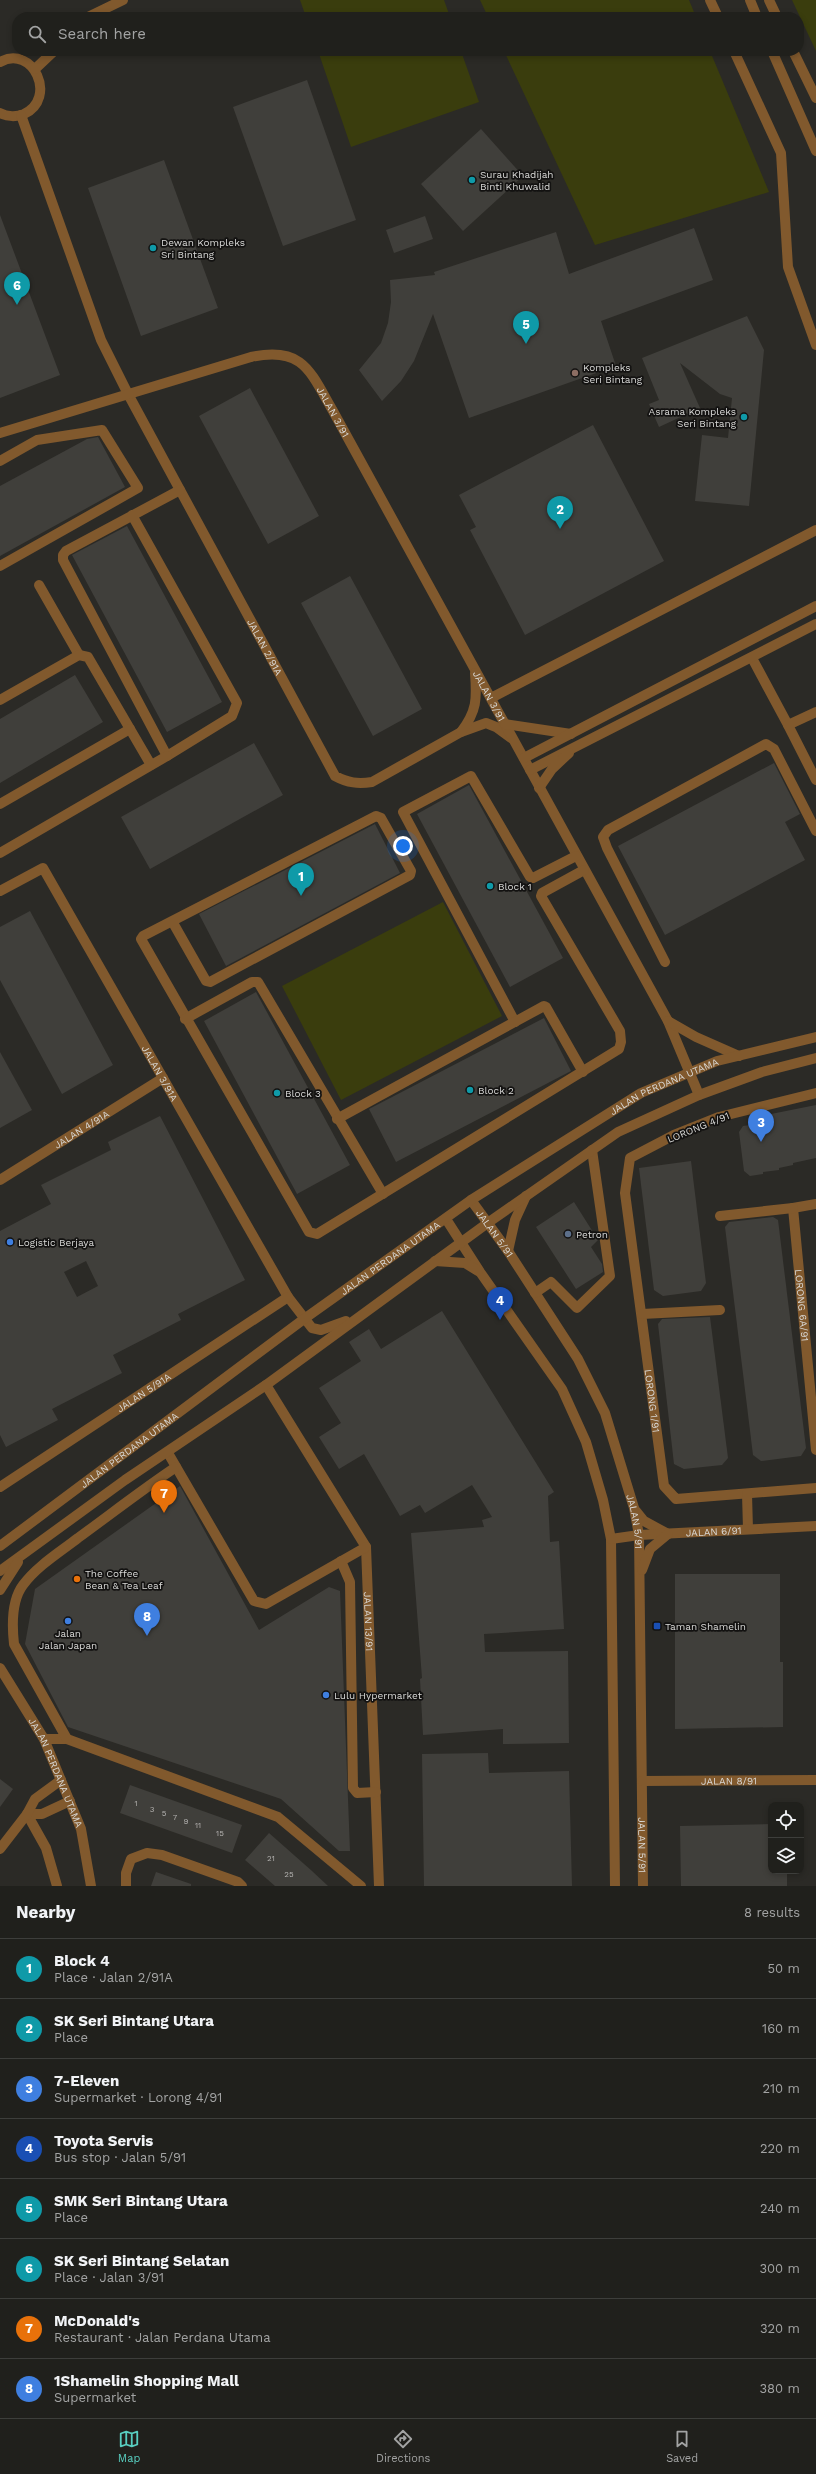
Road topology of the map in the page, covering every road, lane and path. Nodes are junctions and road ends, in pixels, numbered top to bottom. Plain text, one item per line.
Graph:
1 (123, 0) edge
2 (710, 0) edge
3 (750, 0) edge
4 (769, 0) edge
5 (98, 12) edge
6 (716, 12) edge
7 (755, 12) edge
8 (775, 12) edge
9 (49, 56) edge
10 (736, 56) edge
11 (774, 56) edge
12 (795, 56) edge
13 (0, 62) edge
14 (35, 70) junction
15 (816, 98) edge
16 (0, 113) edge
17 (21, 115) junction
18 (816, 151) edge
19 (816, 345) edge
20 (128, 394) junction
21 (0, 433) edge
22 (0, 461) edge
23 (180, 490) junction
24 (132, 516) junction
25 (816, 530) edge
26 (0, 566) edge
27 (40, 585) dead end
28 (816, 606) edge
29 (816, 624) edge
30 (79, 655) junction
31 (752, 658) junction
32 (474, 669) junction
33 (491, 698) junction
34 (0, 700) edge
35 (816, 712) edge
36 (505, 724) junction
37 (788, 725) junction
38 (130, 728) junction
39 (461, 732) junction
40 (571, 734) junction
41 (514, 741) junction
42 (577, 745) junction
43 (167, 756) junction
44 (524, 758) junction
45 (151, 765) junction
46 (530, 770) junction
47 (816, 780) edge
48 (539, 788) junction
49 (0, 804) edge
50 (816, 831) edge
51 (0, 853) edge
52 (576, 856) junction
53 (584, 870) junction
54 (0, 891) edge
55 (172, 921) junction
56 (665, 962) dead end
57 (185, 1019) junction
58 (668, 1020) junction
59 (515, 1022) junction
60 (816, 1037) edge
61 (739, 1056) junction
62 (816, 1058) edge
63 (582, 1072) junction
64 (689, 1072) junction
65 (163, 1078) junction
66 (816, 1093) edge
67 (699, 1095) junction
68 (337, 1119) junction
69 (592, 1150) junction
70 (630, 1158) joint
71 (0, 1180) edge
72 (383, 1194) junction
73 (527, 1195) junction
74 (471, 1200) junction
75 (816, 1204) edge
76 (793, 1208) junction
77 (720, 1216) dead end
78 (446, 1219) junction
79 (488, 1222) junction
80 (461, 1242) junction
81 (508, 1251) junction
82 (435, 1261) junction
83 (480, 1272) junction
84 (535, 1293) junction
85 (288, 1297) junction
86 (720, 1310) dead end
87 (642, 1314) junction
88 (357, 1318) junction
89 (304, 1319) junction
90 (266, 1385) junction
91 (816, 1450) edge
92 (168, 1453) junction
93 (176, 1467) junction
94 (0, 1487) edge
95 (816, 1488) edge
96 (747, 1494) junction
97 (634, 1508) junction
98 (816, 1526) edge
99 (748, 1530) junction
100 (668, 1534) junction
101 (639, 1535) junction
102 (611, 1539) junction
103 (0, 1546) edge
104 (366, 1547) junction
105 (24, 1554) junction
106 (341, 1561) junction
107 (0, 1571) edge
108 (640, 1574) junction
109 (0, 1590) edge
110 (0, 1668) edge
111 (44, 1739) junction
112 (67, 1740) junction
113 (60, 1780) junction
114 (816, 1780) edge
115 (642, 1781) junction
116 (376, 1792) junction
117 (70, 1802) junction
118 (27, 1814) junction
119 (0, 1849) edge
120 (57, 1886) edge
121 (91, 1886) edge
122 (126, 1886) edge
123 (242, 1886) edge
124 (361, 1886) edge
125 (379, 1886) edge
126 (615, 1886) edge
127 (643, 1886) edge

1 - 5 street
2 - 6 street
3 - 7 street
4 - 8 street
9 - 14 street
10 - 19 street
11 - 18 street
12 - 15 street
13 - 14 street
14 - 17 street
16 - 17 street
17 - 20 street, JALAN 2/91A
20 - 21 street, JALAN 3/91
20 - 23 street, JALAN 2/91A
20 - 32 street, JALAN 3/91
22 - 26 street
23 - 24 street
23 - 39 street, JALAN 2/91A
24 - 43 street
24 - 43 street
25 - 33 street
27 - 30 street
28 - 40 street
29 - 31 street
30 - 34 street
30 - 38 street
31 - 37 street
31 - 42 street
32 - 33 street, JALAN 3/91
32 - 39 street, JALAN 2/91A
33 - 36 street, JALAN 3/91
35 - 37 street
36 - 40 street
36 - 41 street, JALAN 3/91
37 - 47 street
38 - 45 street
38 - 49 street
39 - 41 street, JALAN 2/91A
40 - 44 street
41 - 44 street, JALAN 3/91
42 - 46 street
42 - 48 street
43 - 45 street
44 - 46 street, JALAN 3/91
45 - 51 street
46 - 48 street, JALAN 3/91
48 - 52 street, JALAN 3/91
50 - 56 street
52 - 53 street, JALAN 3/91
52 - 59 street
53 - 58 street, JALAN 3/91
53 - 63 street
54 - 65 street, JALAN 3/91A
55 - 55 street
55 - 57 street
57 - 68 street
57 - 72 street
58 - 61 street
58 - 64 street, JALAN 3/91
59 - 63 street
59 - 68 street
60 - 61 street, JALAN PERDANA UTAMA
61 - 64 street, JALAN PERDANA UTAMA
62 - 67 street, JALAN PERDANA UTAMA
63 - 72 street
64 - 67 street, JALAN 3/91
64 - 74 street, JALAN PERDANA UTAMA
65 - 71 street, JALAN 4/91A
65 - 85 street, JALAN 3/91A
66 - 70 street, LORONG 4/91
67 - 69 street, JALAN PERDANA UTAMA
68 - 72 street
69 - 73 street, JALAN PERDANA UTAMA
69 - 84 street
70 - 87 street, LORONG 1/91
73 - 79 street, JALAN PERDANA UTAMA
73 - 81 street
74 - 78 street, JALAN PERDANA UTAMA
74 - 79 street, JALAN 5/91
75 - 76 street
76 - 77 street
76 - 91 street, LORONG 6A/91
78 - 80 street
78 - 89 street, JALAN PERDANA UTAMA
79 - 80 street, JALAN PERDANA UTAMA
79 - 81 street, JALAN 5/91
80 - 82 street
80 - 83 street
81 - 84 street, JALAN 5/91
82 - 83 street
82 - 88 street
83 - 102 street
84 - 97 street, JALAN 5/91
85 - 89 street, JALAN 3/91A
85 - 94 street, JALAN 5/91A
86 - 87 street
87 - 96 street, LORONG 1/91
88 - 89 street, JALAN 3/91A
88 - 90 street
89 - 103 street, JALAN PERDANA UTAMA
90 - 92 street
90 - 104 street, JALAN 13/91
92 - 93 street
92 - 105 street
93 - 106 street
93 - 112 street
95 - 96 street, LORONG 1/91
96 - 99 street
97 - 100 street
97 - 101 street, JALAN 5/91
98 - 99 street, JALAN 6/91
99 - 100 street, JALAN 6/91
100 - 101 street, JALAN 6/91
100 - 108 street
101 - 102 street, JALAN 6/91
101 - 108 street, JALAN 5/91
102 - 126 street
104 - 106 street
104 - 116 street, JALAN 13/91
105 - 107 street
105 - 109 street
106 - 116 street
108 - 115 street, JALAN 5/91
110 - 111 street, JALAN PERDANA UTAMA
111 - 112 street
111 - 113 street, JALAN PERDANA UTAMA
112 - 124 street
113 - 117 street, JALAN PERDANA UTAMA
113 - 118 street
114 - 115 street, JALAN 8/91
115 - 127 street, JALAN 5/91
116 - 125 street, JALAN 13/91
117 - 118 street
117 - 121 street, JALAN PERDANA UTAMA
118 - 119 street
118 - 120 street
122 - 123 street

